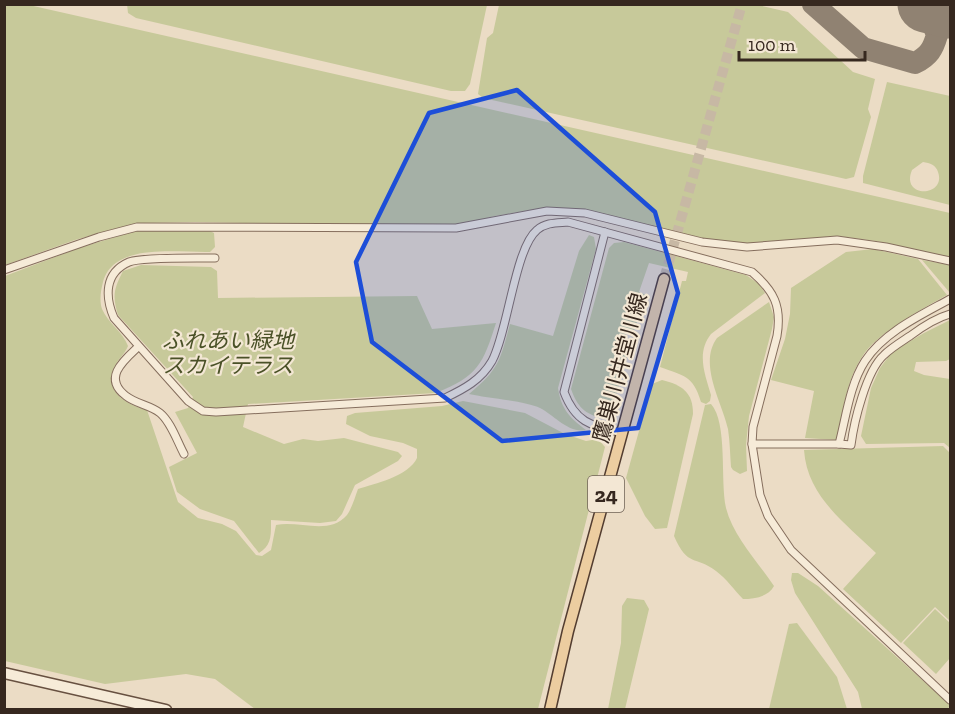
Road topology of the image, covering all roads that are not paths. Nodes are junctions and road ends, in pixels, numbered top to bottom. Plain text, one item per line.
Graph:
1 (605, 232) junction
2 (215, 258) dead end
3 (951, 261) edge
4 (4, 270) edge
5 (664, 279) tunnel mouth
6 (951, 299) edge
7 (951, 314) edge
8 (138, 347) junction
9 (623, 433) junction
10 (752, 444) junction
11 (839, 444) junction
12 (184, 453) dead end
13 (4, 673) edge
14 (951, 700) edge
15 (166, 710) edge
16 (550, 710) edge

1 - 8 street
1 - 9 street
1 - 10 street
2 - 8 street
3 - 4 street
5 - 9 main road, 鷹巣川井堂川線 / 24
6 - 11 street
7 - 11 street
8 - 12 street
9 - 16 main road, 鷹巣川井堂川線 / 24
10 - 11 street
10 - 14 street
13 - 15 main road

